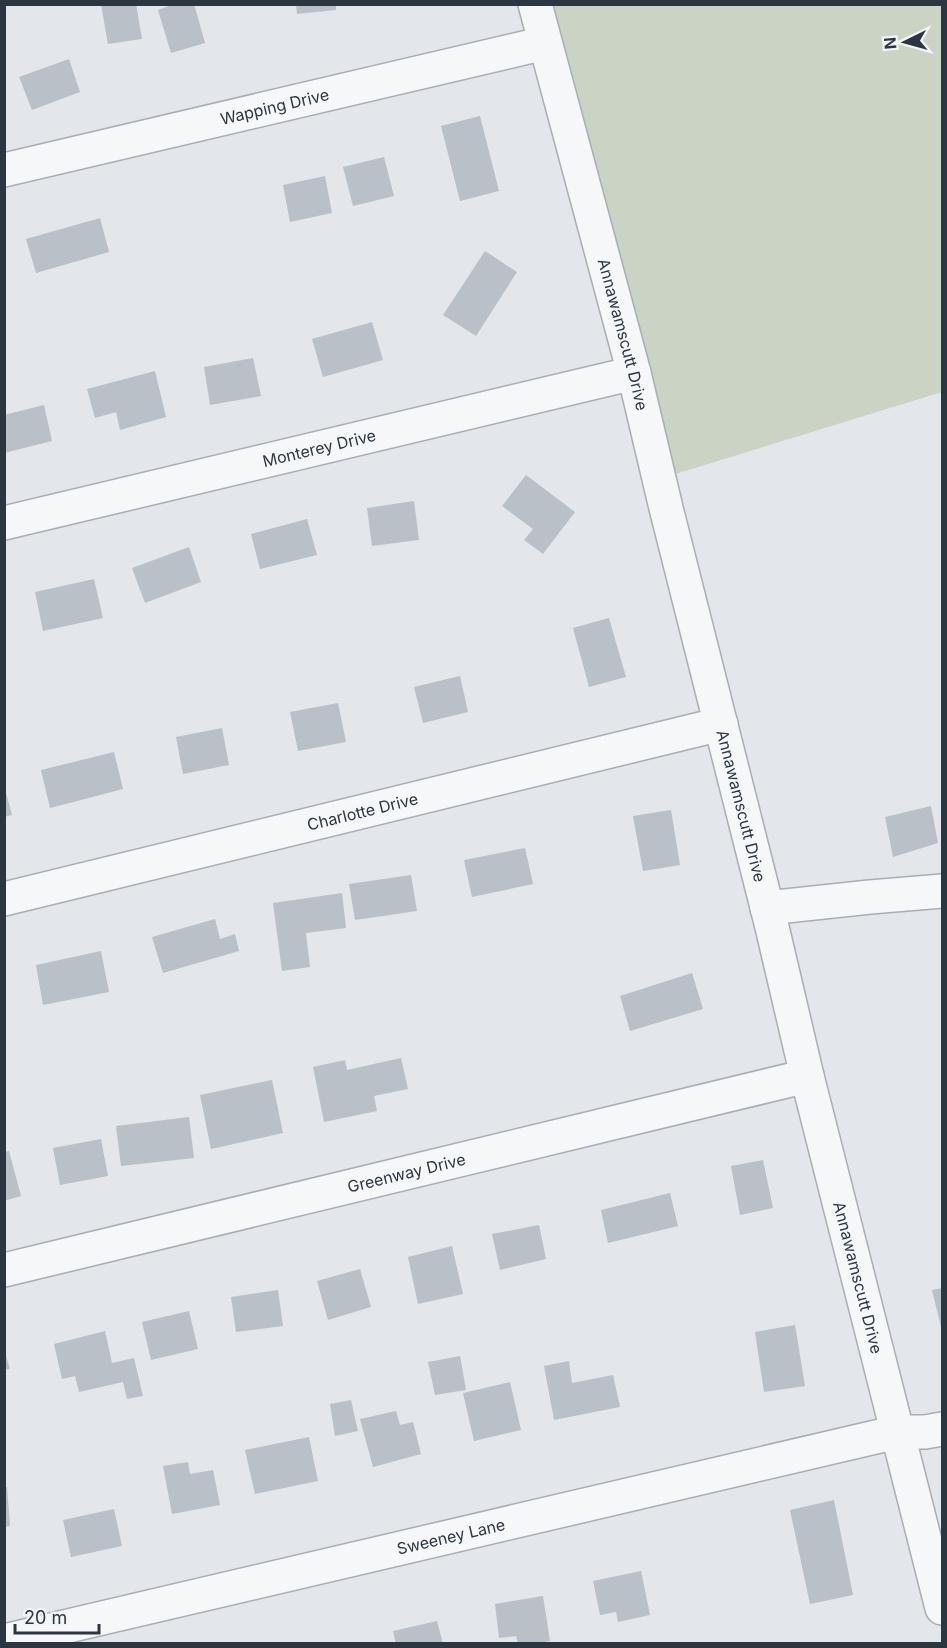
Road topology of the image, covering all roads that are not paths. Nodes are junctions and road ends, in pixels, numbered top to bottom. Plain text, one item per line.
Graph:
1 (535, 4) edge
2 (545, 43) junction
3 (4, 170) edge
4 (634, 373) junction
5 (4, 523) edge
6 (721, 724) junction
7 (942, 891) edge
8 (4, 899) edge
9 (767, 908) junction
10 (807, 1076) junction
11 (4, 1270) edge
12 (942, 1429) edge
13 (897, 1432) junction
14 (942, 1608) edge
15 (4, 1641) edge

1 - 2 street, Annawamscutt Drive
2 - 3 street, Wapping Drive
2 - 4 street, Annawamscutt Drive
4 - 5 street, Monterey Drive
4 - 6 street, Annawamscutt Drive
6 - 8 street, Charlotte Drive
6 - 9 street, Annawamscutt Drive
7 - 9 street
9 - 10 street, Annawamscutt Drive
10 - 11 street, Greenway Drive
10 - 13 street, Annawamscutt Drive
12 - 13 street, Sweeney Lane
13 - 14 street, Annawamscutt Drive
13 - 15 street, Sweeney Lane

